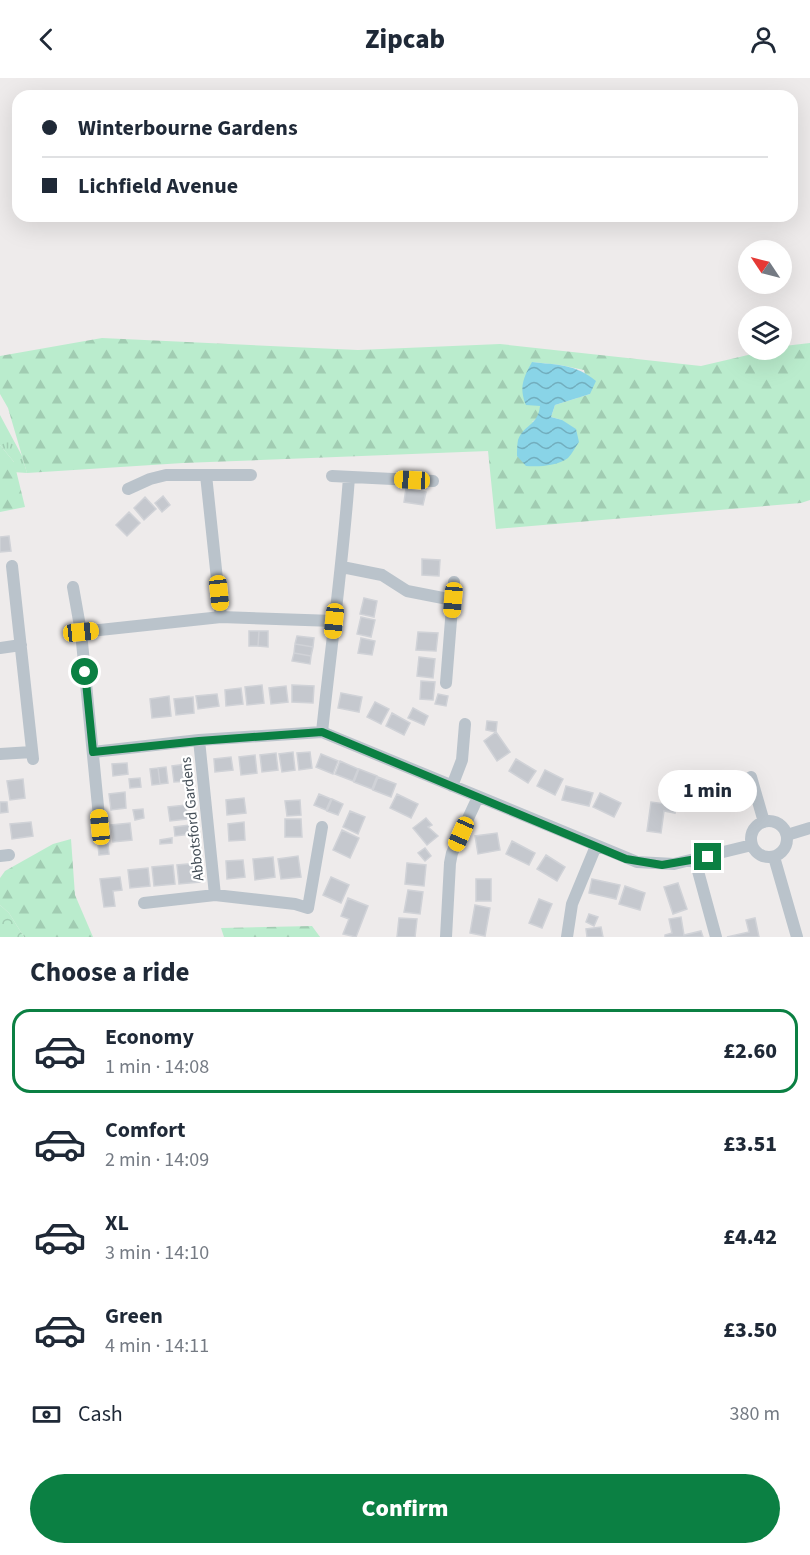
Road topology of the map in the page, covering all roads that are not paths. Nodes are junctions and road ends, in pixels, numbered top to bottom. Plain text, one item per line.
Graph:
1 (206, 475) junction
2 (251, 476) dead end
3 (332, 476) dead end
4 (350, 477) junction
5 (433, 481) dead end
6 (128, 489) dead end
7 (12, 566) dead end
8 (342, 567) junction
9 (454, 582) dead end
10 (73, 586) dead end
11 (453, 600) junction
12 (221, 617) junction
13 (334, 621) junction
14 (81, 632) junction
15 (21, 645) junction
16 (0, 648) edge
17 (446, 683) dead end
18 (465, 724) dead end
19 (322, 732) junction
20 (199, 741) junction
21 (93, 752) junction
22 (0, 754) edge
23 (751, 777) dead end
24 (452, 786) junction
25 (478, 797) junction
26 (764, 822) junction
27 (100, 827) dead end
28 (322, 827) dead end
29 (810, 828) edge
30 (787, 836) junction
31 (752, 845) junction
32 (596, 846) junction
33 (774, 857) junction
34 (695, 860) junction
35 (215, 895) junction
36 (144, 903) dead end
37 (446, 937) edge
38 (567, 937) edge
39 (716, 937) edge
40 (797, 937) edge

1 - 2 street
1 - 6 street
1 - 12 street
3 - 4 street
4 - 5 street
4 - 8 street
7 - 15 street
8 - 11 street
8 - 13 street
9 - 11 street
10 - 14 street
11 - 17 street
12 - 13 street
12 - 14 street
13 - 19 street
14 - 21 street
15 - 16 street
15 - 22 street
18 - 24 street
19 - 20 street
19 - 24 street
20 - 21 street
20 - 35 street, Abbotsford Gardens
21 - 27 street
23 - 26 street
24 - 25 street
25 - 32 street
25 - 37 street
26 - 30 street
26 - 31 street
28 - 35 street, Abbotsford Gardens
29 - 30 street
30 - 33 street
31 - 33 street
31 - 34 street
32 - 34 street
32 - 38 street
33 - 40 street
34 - 39 street
35 - 36 street, Abbotsford Gardens

